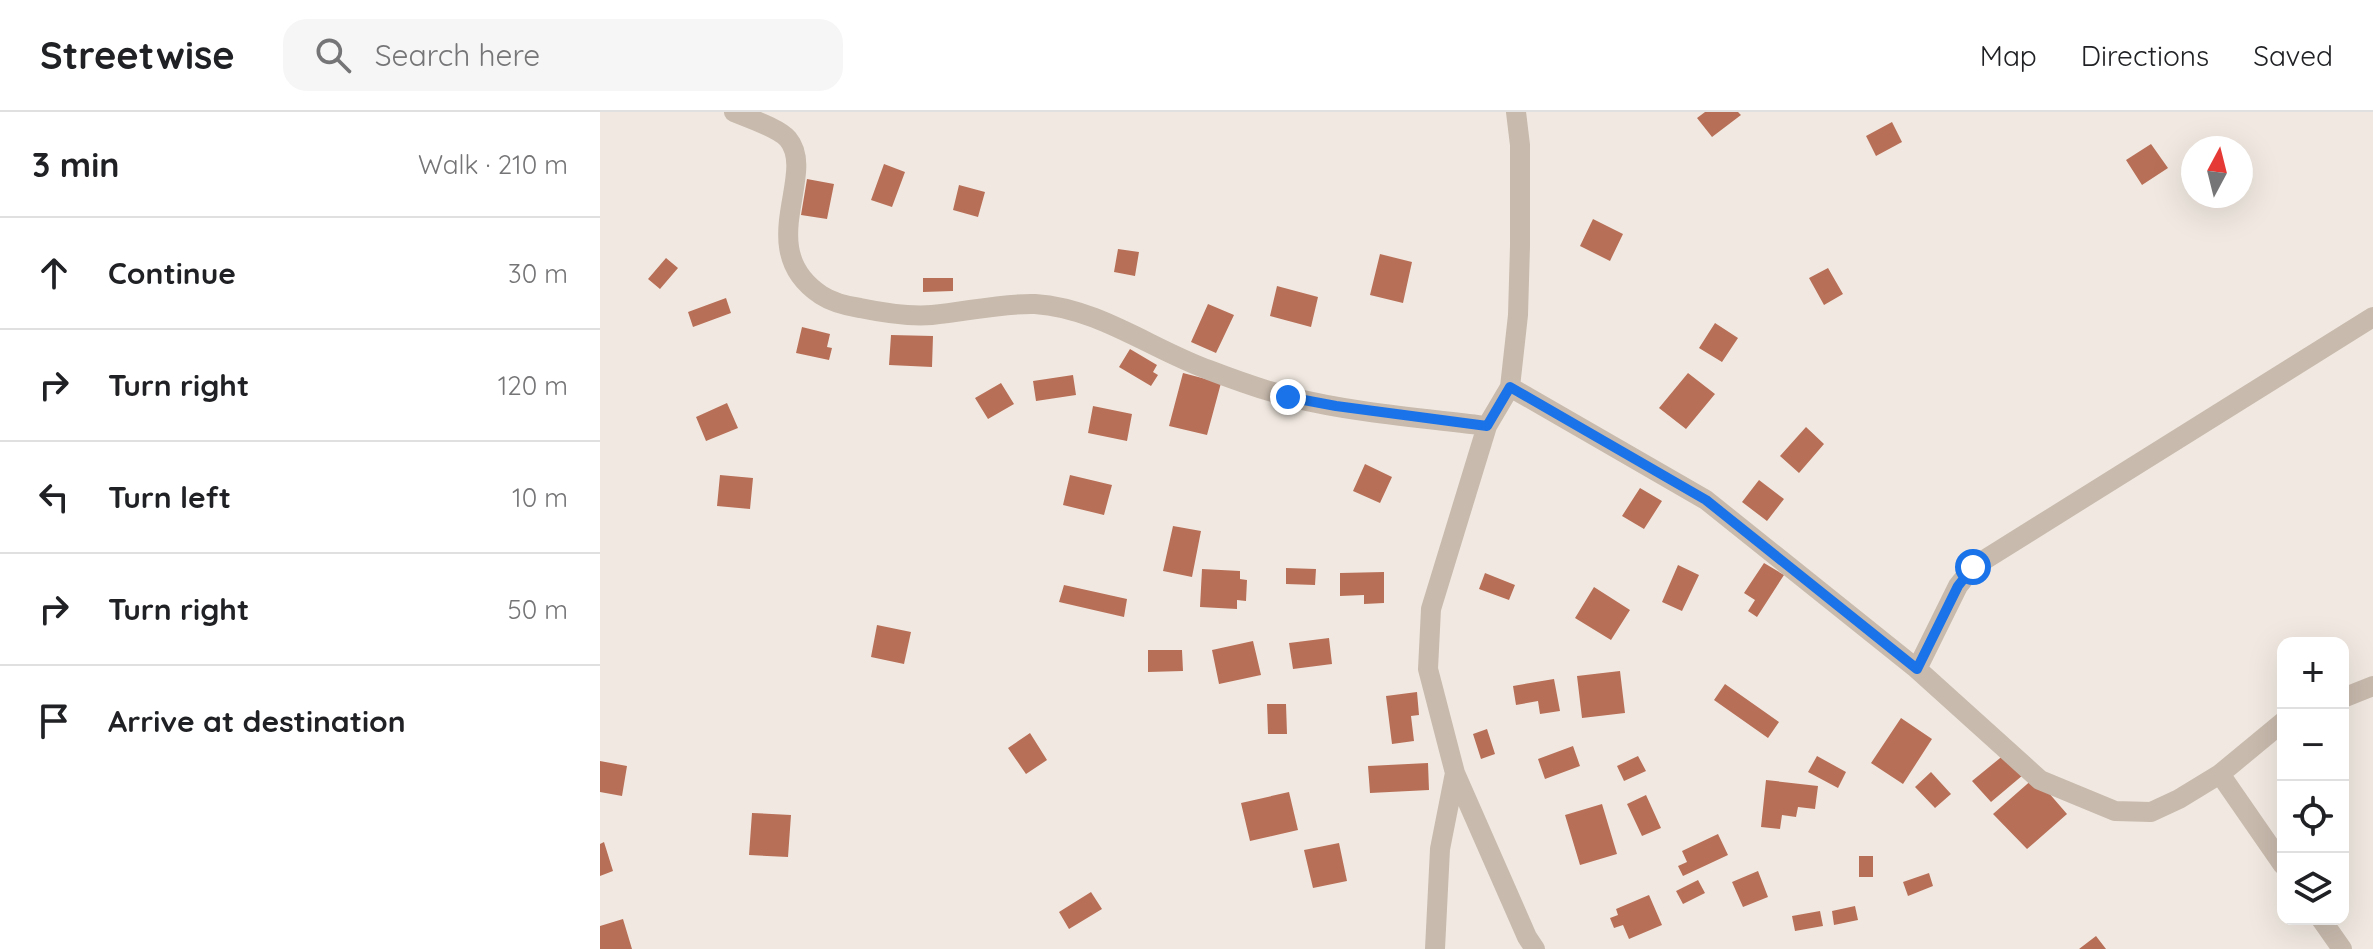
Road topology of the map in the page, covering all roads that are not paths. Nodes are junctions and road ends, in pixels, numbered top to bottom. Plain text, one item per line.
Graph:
1 (734, 112) edge
2 (1516, 112) edge
3 (2373, 317) edge
4 (1510, 387) junction
5 (1487, 426) junction
6 (1917, 669) junction
7 (2373, 686) edge
8 (2349, 696) edge
9 (2277, 727) edge
10 (1455, 773) junction
11 (2220, 774) junction
12 (2277, 856) edge
13 (2325, 925) edge
14 (1435, 949) edge
15 (1535, 949) edge
16 (2342, 949) edge

1 - 5 street
2 - 4 street
3 - 6 street
4 - 5 street
4 - 6 street
5 - 10 street
6 - 11 street
7 - 8 street
9 - 11 street
10 - 14 street
10 - 15 street
11 - 12 street
13 - 16 street

